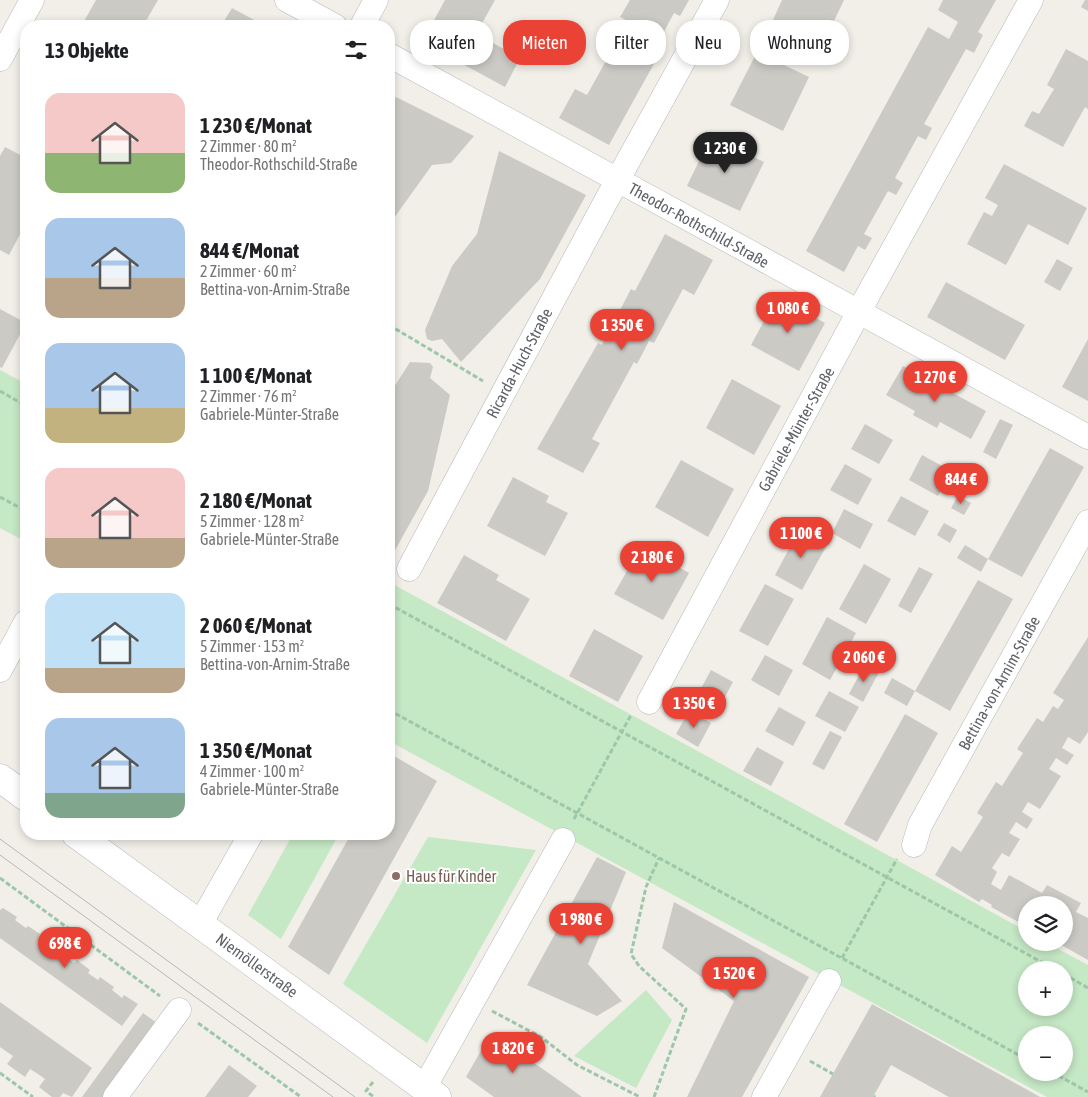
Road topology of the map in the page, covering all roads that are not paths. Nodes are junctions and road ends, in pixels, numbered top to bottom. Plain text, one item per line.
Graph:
1 (32, 0) edge
2 (287, 0) edge
3 (376, 0) edge
4 (717, 0) edge
5 (1031, 0) edge
6 (21, 20) edge
7 (324, 20) edge
8 (365, 20) edge
9 (20, 22) edge
10 (395, 58) edge
11 (0, 59) edge
12 (618, 180) junction
13 (859, 312) junction
14 (1088, 437) edge
15 (1088, 522) edge
16 (408, 569) dead end
17 (20, 633) edge
18 (0, 670) edge
19 (649, 702) road end
20 (0, 778) edge
21 (20, 793) edge
22 (84, 840) edge
23 (248, 840) edge
24 (563, 840) road end
25 (914, 845) road end
26 (200, 924) junction
27 (829, 981) road end
28 (179, 1010) road end
29 (431, 1092) edge
30 (115, 1097) edge
31 (764, 1097) edge

1 - 6 street
2 - 7 street
3 - 8 street
4 - 12 street, Ricarda-Huch-Straße
5 - 13 street, Gabriele-Münter-Straße
9 - 11 street
10 - 12 street, Theodor-Rothschild-Straße
12 - 13 street, Theodor-Rothschild-Straße
12 - 16 street, Ricarda-Huch-Straße
13 - 14 street, Theodor-Rothschild-Straße
13 - 19 street, Gabriele-Münter-Straße
15 - 25 street, Bettina-von-Arnim-Straße
17 - 18 street
20 - 21 main road
22 - 26 main road, Niemöllerstraße
23 - 26 street
24 - 29 street
26 - 29 main road, Niemöllerstraße
27 - 31 street
28 - 30 street

